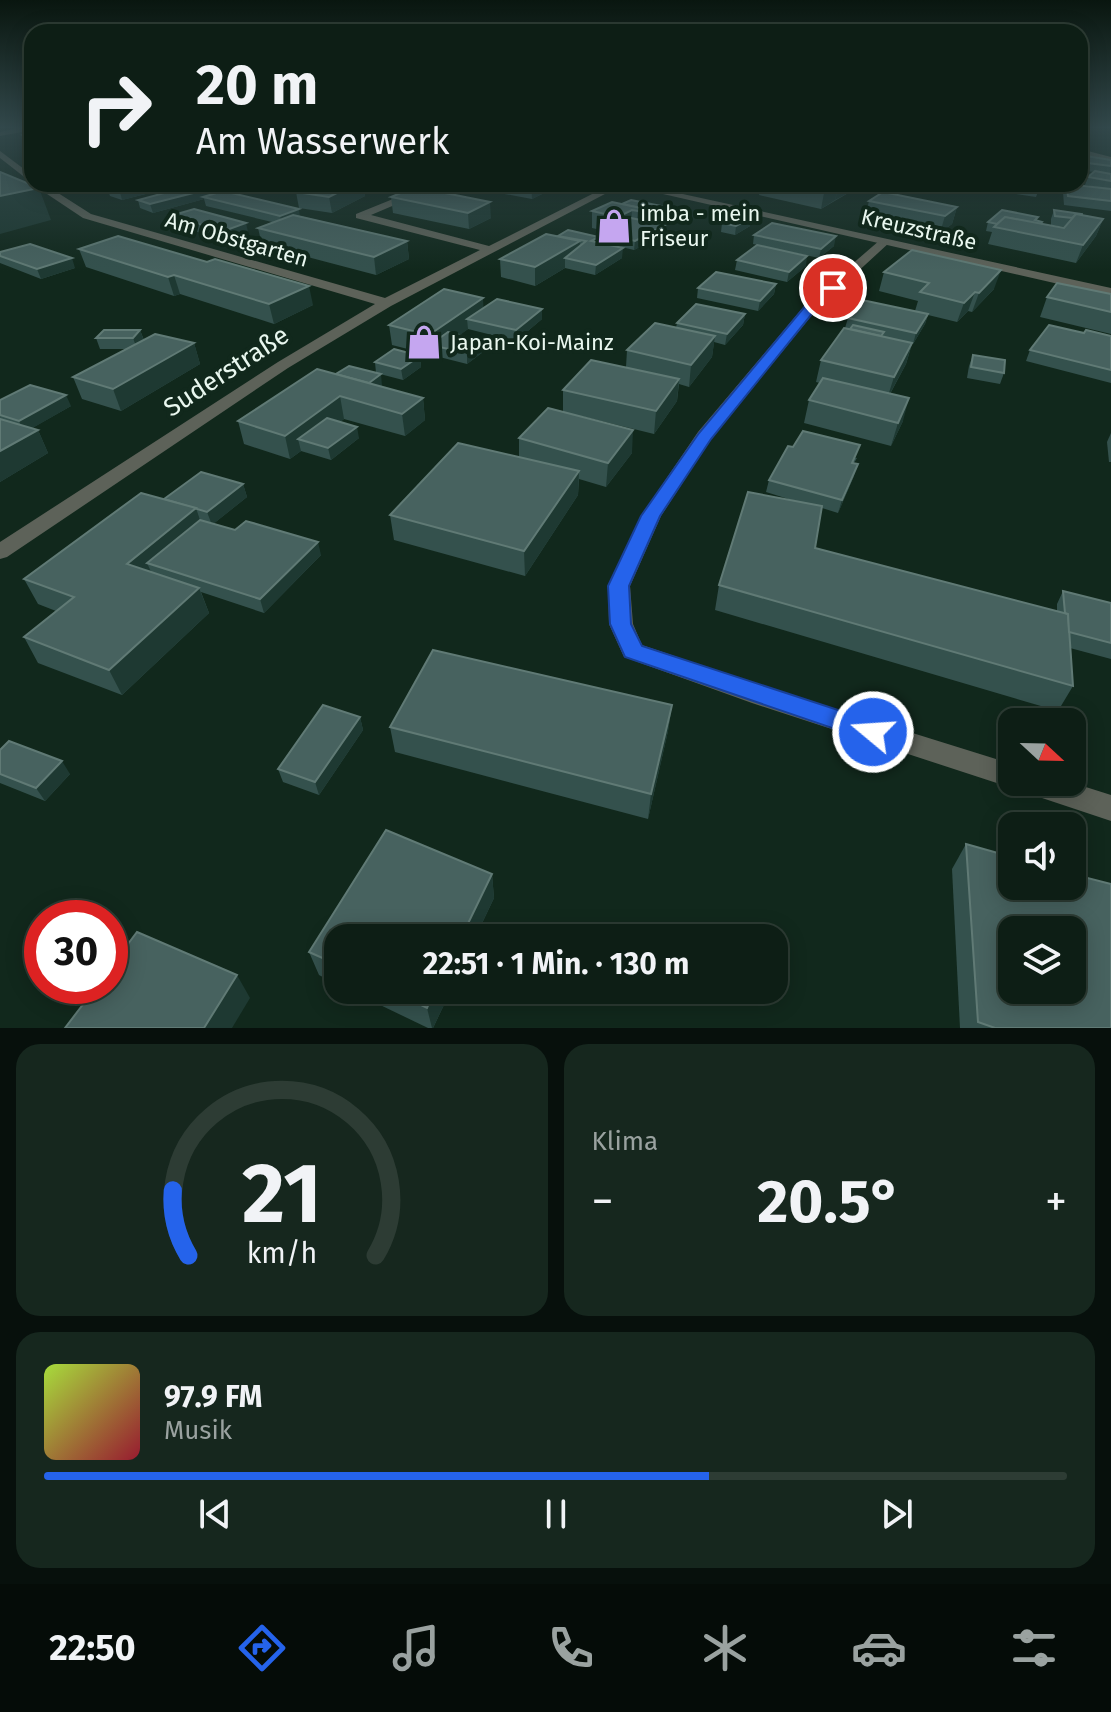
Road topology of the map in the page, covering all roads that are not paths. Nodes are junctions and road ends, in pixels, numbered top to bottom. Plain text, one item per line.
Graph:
1 (1088, 191) edge
2 (50, 192) edge
3 (419, 192) edge
4 (605, 192) edge
5 (657, 192) edge
6 (1111, 195) edge
7 (884, 242) junction
8 (488, 249) junction
9 (1111, 292) edge
10 (386, 303) junction
11 (0, 552) edge
12 (998, 772) edge
13 (1074, 796) edge
14 (1111, 808) edge

1 - 6 street
2 - 10 street, Am Obstgarten
3 - 8 street
4 - 8 street, Suderstraße
5 - 7 street, Kreuzstraße
7 - 9 street, Kreuzstraße
7 - 12 street
8 - 10 street, Suderstraße
10 - 11 street, Suderstraße
13 - 14 street

